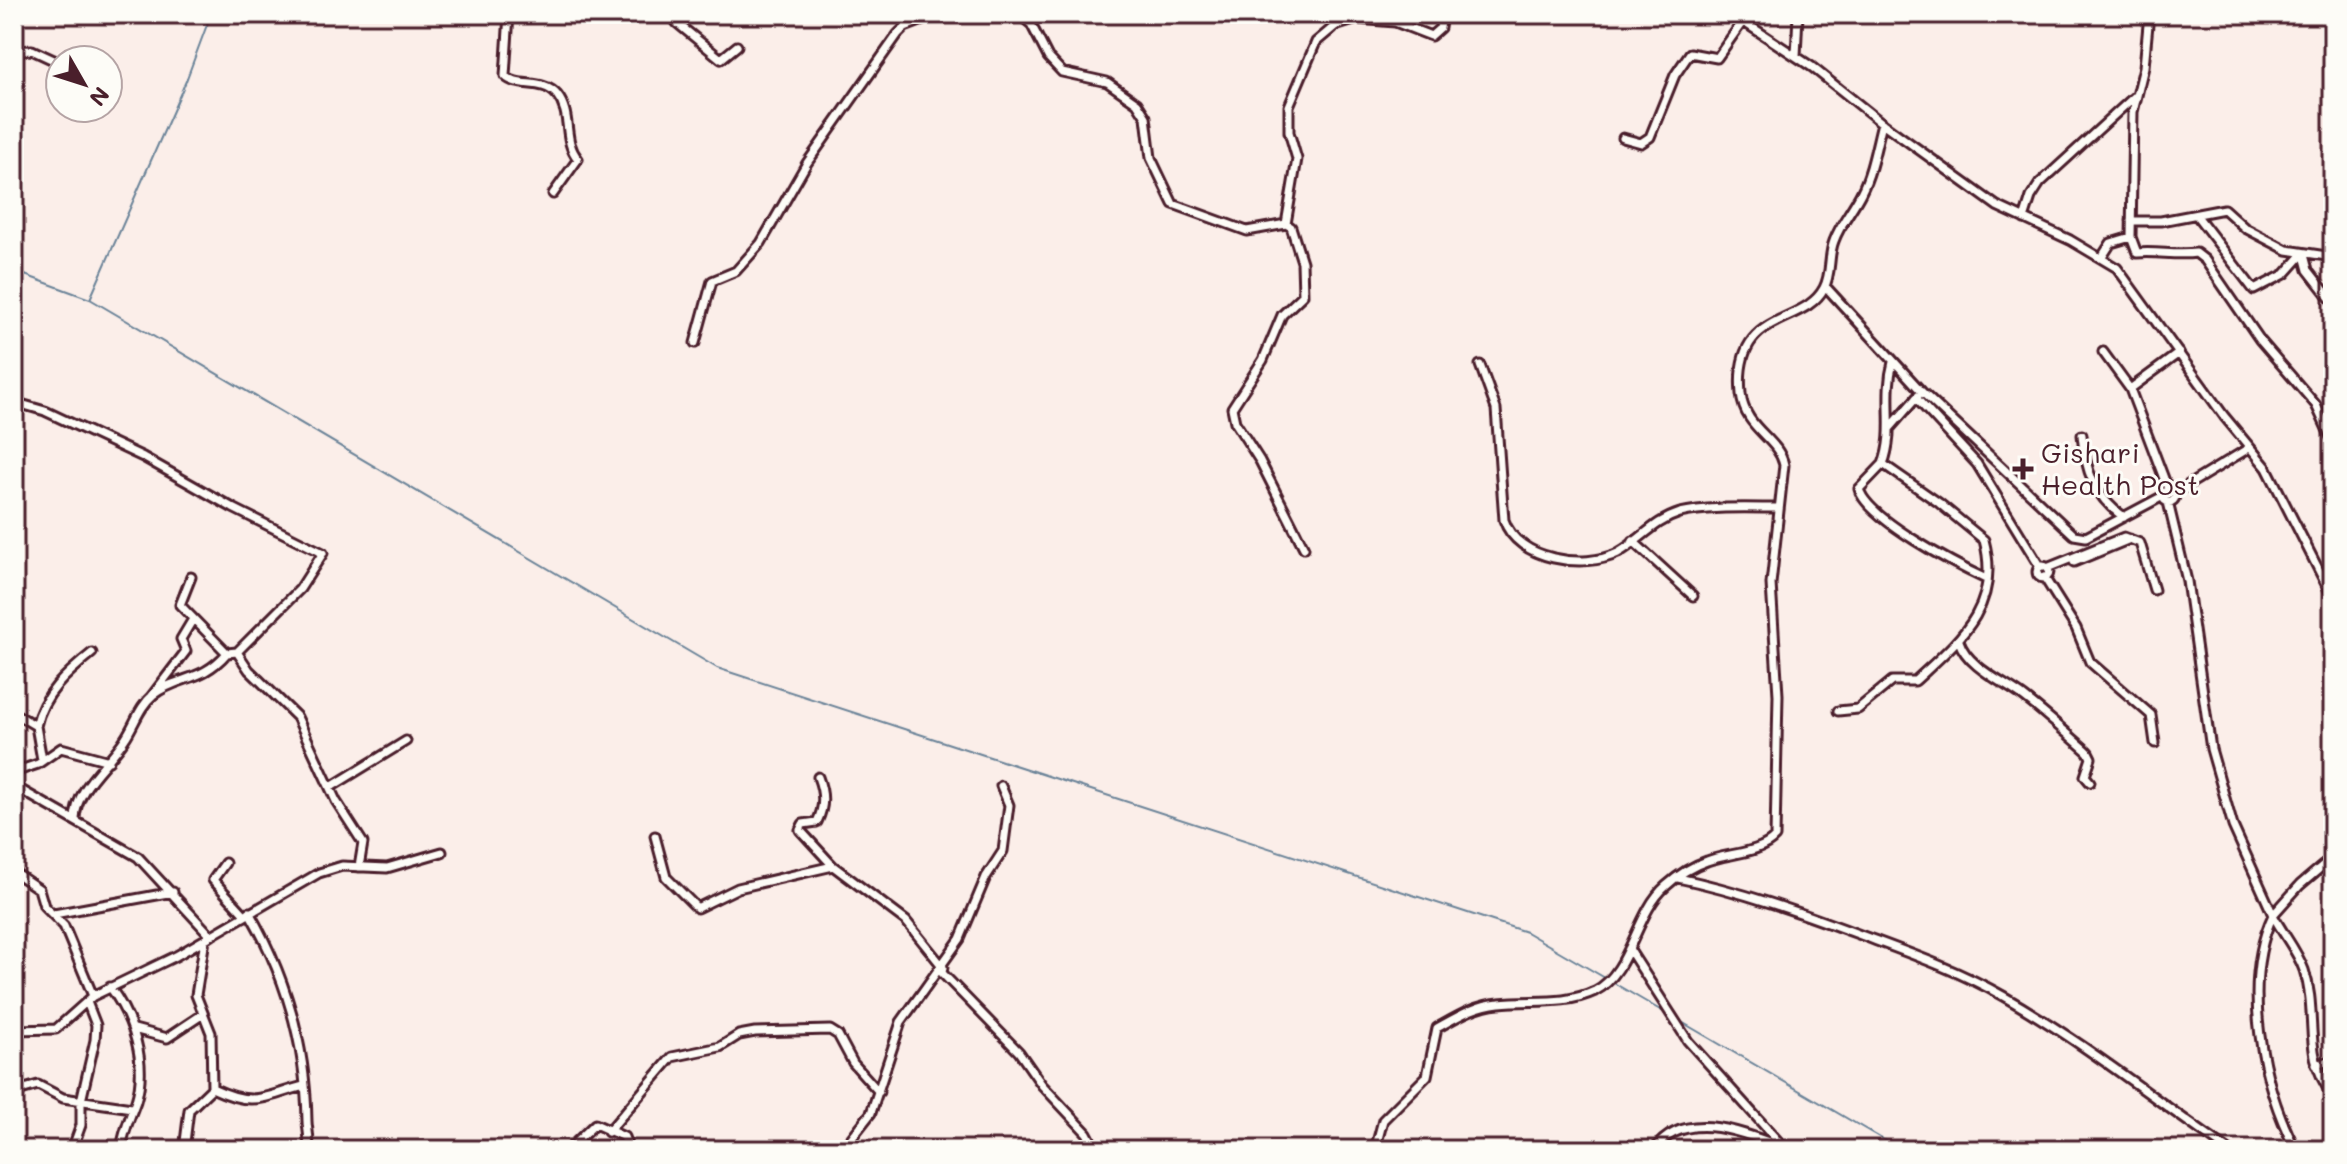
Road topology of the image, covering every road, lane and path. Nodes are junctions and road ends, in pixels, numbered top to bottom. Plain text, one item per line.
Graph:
1 (509, 14) edge
2 (671, 14) edge
3 (939, 14) edge
4 (1019, 14) edge
5 (1442, 14) edge
6 (1732, 14) edge
7 (1798, 14) edge
8 (2149, 14) edge
9 (1743, 21) junction
10 (737, 46) dead end
11 (14, 51) edge
12 (44, 56) edge
13 (1796, 56) junction
14 (2134, 97) junction
15 (1882, 123) junction
16 (1623, 138) dead end
17 (553, 194) dead end
18 (2197, 216) junction
19 (2024, 219) junction
20 (2131, 221) junction
21 (1286, 224) junction
22 (2131, 237) junction
23 (2303, 255) junction
24 (2102, 257) junction
25 (2333, 257) edge
26 (1825, 286) junction
27 (2333, 302) edge
28 (695, 343) dead end
29 (2103, 352) dead end
30 (2179, 353) junction
31 (1893, 362) junction
32 (1480, 365) dead end
33 (2130, 389) junction
34 (1919, 395) junction
35 (14, 402) edge
36 (1890, 428) junction
37 (2082, 435) dead end
38 (2333, 442) edge
39 (2249, 448) junction
40 (1883, 464) junction
41 (2169, 495) junction
42 (1779, 508) junction
43 (2124, 517) junction
44 (2086, 537) junction
45 (2130, 539) junction
46 (1633, 541) junction
47 (1304, 548) dead end
48 (2095, 549) junction
49 (2045, 571) junction
50 (191, 577) dead end
51 (1986, 579) junction
52 (2154, 590) dead end
53 (1693, 596) dead end
54 (2333, 598) edge
55 (193, 619) junction
56 (1959, 641) junction
57 (237, 652) junction
58 (92, 653) dead end
59 (227, 653) junction
60 (151, 697) junction
61 (1838, 711) dead end
62 (14, 713) edge
63 (36, 726) junction
64 (406, 741) dead end
65 (2155, 743) dead end
66 (42, 760) junction
67 (109, 761) junction
68 (14, 772) edge
69 (818, 777) dead end
70 (2090, 782) dead end
71 (14, 786) edge
72 (1001, 786) dead end
73 (331, 787) junction
74 (75, 820) junction
75 (655, 836) dead end
76 (442, 852) dead end
77 (2333, 857) edge
78 (225, 863) dead end
79 (833, 866) junction
80 (359, 867) junction
81 (14, 872) edge
82 (1678, 878) junction
83 (173, 892) junction
84 (247, 913) junction
85 (54, 914) junction
86 (2273, 915) junction
87 (208, 938) junction
88 (1629, 949) junction
89 (943, 967) junction
90 (110, 987) junction
91 (90, 999) junction
92 (203, 1014) junction
93 (134, 1029) junction
94 (14, 1030) edge
95 (2333, 1060) edge
96 (2316, 1065) junction
97 (304, 1086) junction
98 (212, 1088) junction
99 (14, 1092) edge
100 (879, 1092) junction
101 (2333, 1096) edge
102 (81, 1101) junction
103 (132, 1108) junction
104 (608, 1132) junction
105 (1785, 1149) edge
106 (72, 1150) edge
107 (121, 1150) edge
108 (184, 1150) edge
109 (305, 1150) edge
110 (568, 1150) edge
111 (624, 1150) edge
112 (842, 1150) edge
113 (1096, 1150) edge
114 (1375, 1150) edge
115 (1654, 1150) edge
116 (2228, 1150) edge
117 (2296, 1150) edge

1 - 17 street
2 - 10 street
3 - 28 street
4 - 21 street
5 - 21 street
6 - 9 street
7 - 13 street
8 - 14 street
9 - 13 street
9 - 16 street
11 - 12 street
13 - 15 street
14 - 19 street
14 - 20 street
15 - 19 street
15 - 26 street
18 - 20 street
18 - 23 street
18 - 23 street
19 - 24 street
20 - 22 street
21 - 47 street
22 - 24 street
22 - 38 street
23 - 25 street
23 - 27 street
24 - 30 street
26 - 31 street
26 - 42 street
29 - 33 street
30 - 33 street
30 - 39 street
31 - 34 street
31 - 36 street
32 - 46 street
33 - 41 street
34 - 36 street
34 - 44 street
34 - 49 street
35 - 57 street
36 - 40 street
37 - 43 street
39 - 41 street
39 - 54 street
40 - 51 street
40 - 51 street
41 - 43 street
41 - 86 street
42 - 46 street
42 - 82 street
43 - 44 street
44 - 48 street
45 - 48 street
45 - 49 street
45 - 52 street
46 - 53 street
48 - 49 street
49 - 65 street
50 - 55 street
51 - 56 street
55 - 59 street
55 - 60 street
56 - 61 street
56 - 70 street
57 - 59 street
57 - 73 street
58 - 63 street
59 - 60 street
60 - 67 street
62 - 63 street
63 - 66 street
64 - 73 street
66 - 67 street
66 - 68 street
67 - 74 street
69 - 79 street
71 - 74 street
72 - 89 street
73 - 80 street
74 - 83 street
75 - 79 street
76 - 80 street
77 - 86 street
78 - 84 street
79 - 89 street
80 - 84 street
81 - 85 street
82 - 88 street
82 - 116 street
83 - 85 street
83 - 87 street
84 - 87 street
84 - 97 street
85 - 91 street
86 - 96 street
86 - 117 street
87 - 90 street
87 - 92 street
88 - 105 street
88 - 114 street
89 - 100 street
89 - 113 street
90 - 91 street
90 - 93 street
91 - 94 street
91 - 102 street
92 - 93 street
92 - 98 street
93 - 103 street
95 - 96 street
96 - 101 street
97 - 98 street
97 - 109 street
98 - 108 street
99 - 102 street
100 - 104 street
100 - 112 street
102 - 103 street
102 - 106 street
103 - 107 street
104 - 110 street
104 - 111 street
105 - 115 street

